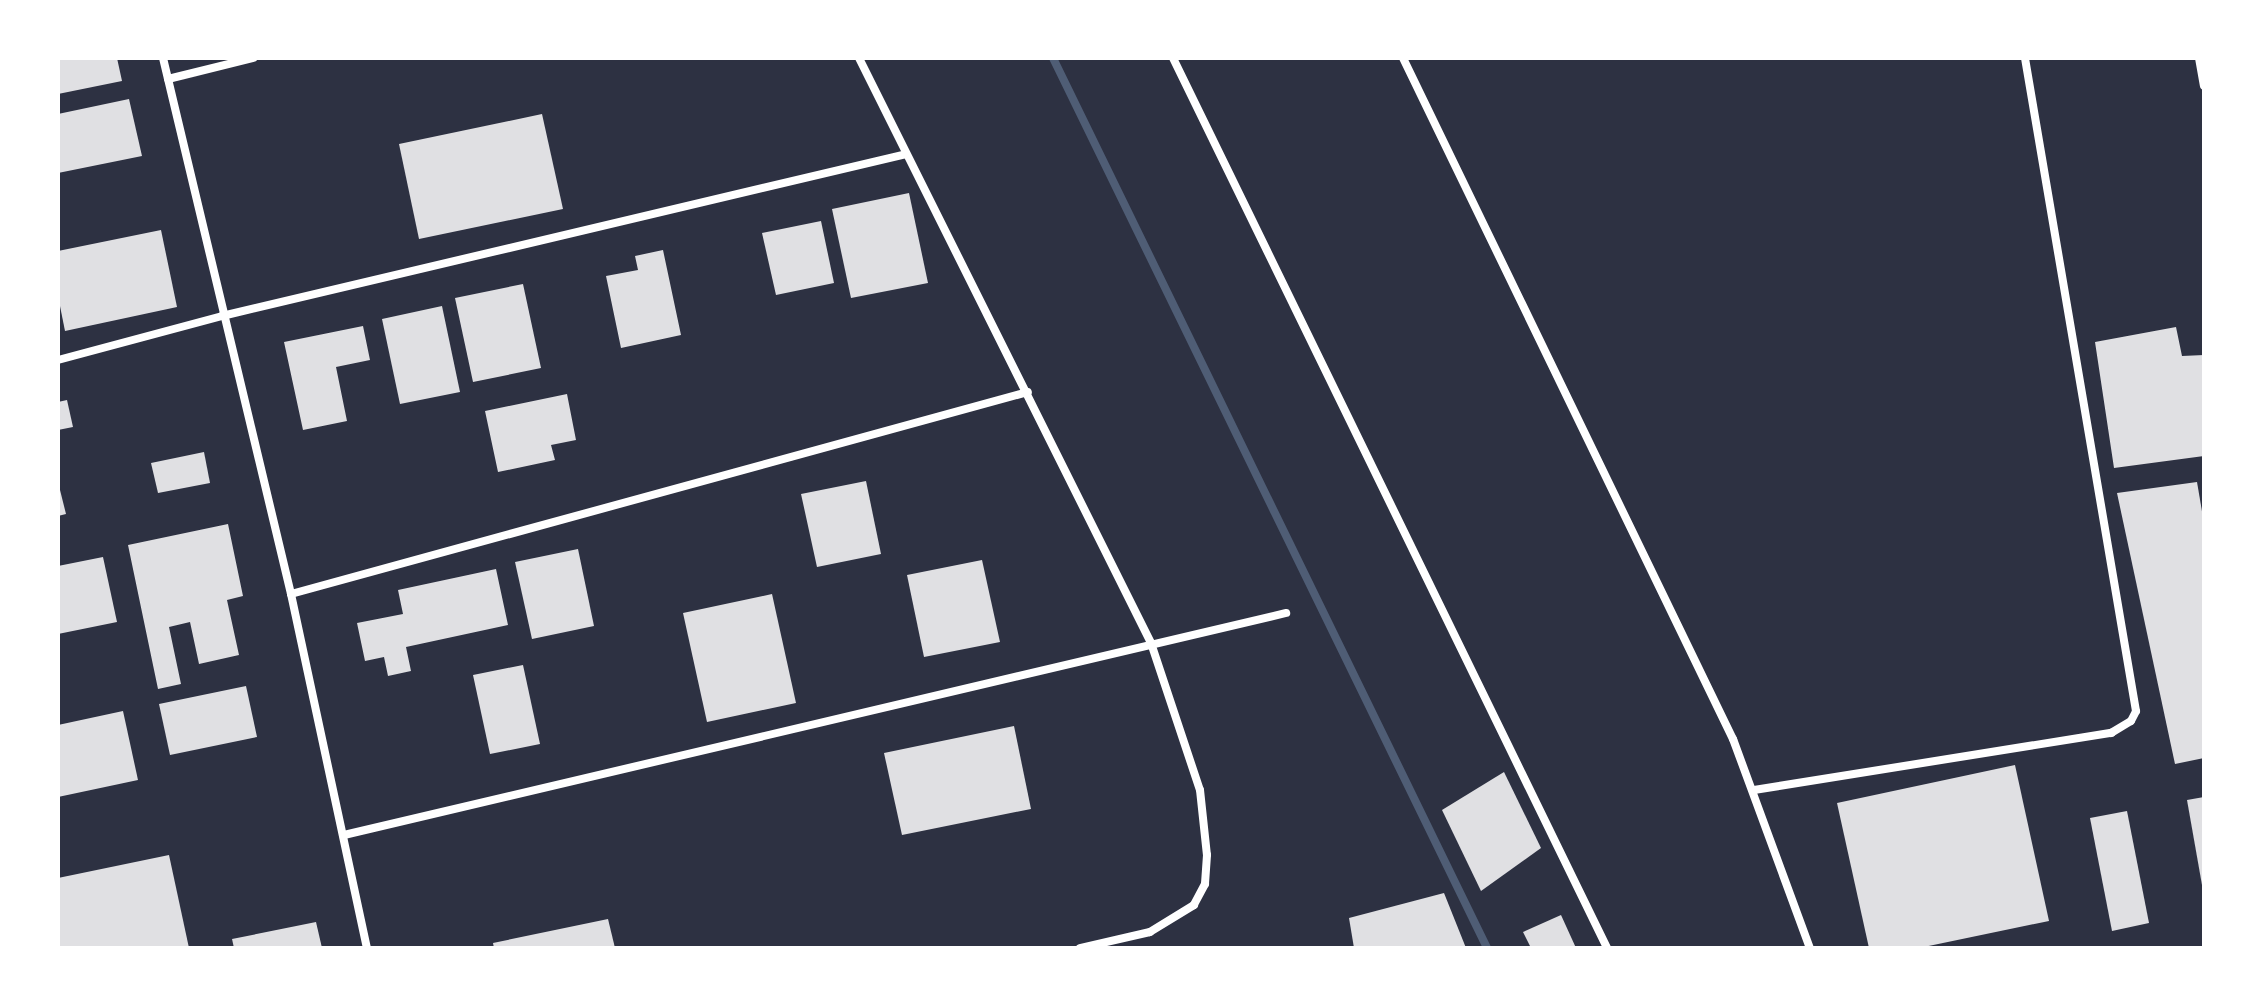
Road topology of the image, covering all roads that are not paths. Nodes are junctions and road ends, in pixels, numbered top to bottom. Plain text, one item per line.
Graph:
1 (163, 58) edge
2 (253, 58) edge
3 (859, 58) edge
4 (1173, 58) edge
5 (1403, 58) edge
6 (2025, 58) edge
7 (2199, 58) edge
8 (168, 79) junction
9 (2204, 86) edge
10 (906, 154) junction
11 (222, 316) junction
12 (58, 360) edge
13 (1028, 392) junction
14 (291, 594) junction
15 (1286, 613) dead end
16 (1151, 643) junction
17 (1754, 790) junction
18 (344, 835) junction
19 (367, 948) edge
20 (1080, 948) edge
21 (1607, 948) edge
22 (1810, 948) edge

1 - 8 street
2 - 8 street
3 - 10 street
4 - 21 street
5 - 17 street
6 - 17 street
7 - 9 street
8 - 11 street
10 - 11 street
10 - 13 street
11 - 12 street
11 - 14 street
13 - 14 street
13 - 16 street
14 - 18 street
15 - 16 street
16 - 18 street
16 - 20 street
17 - 22 street
18 - 19 street

